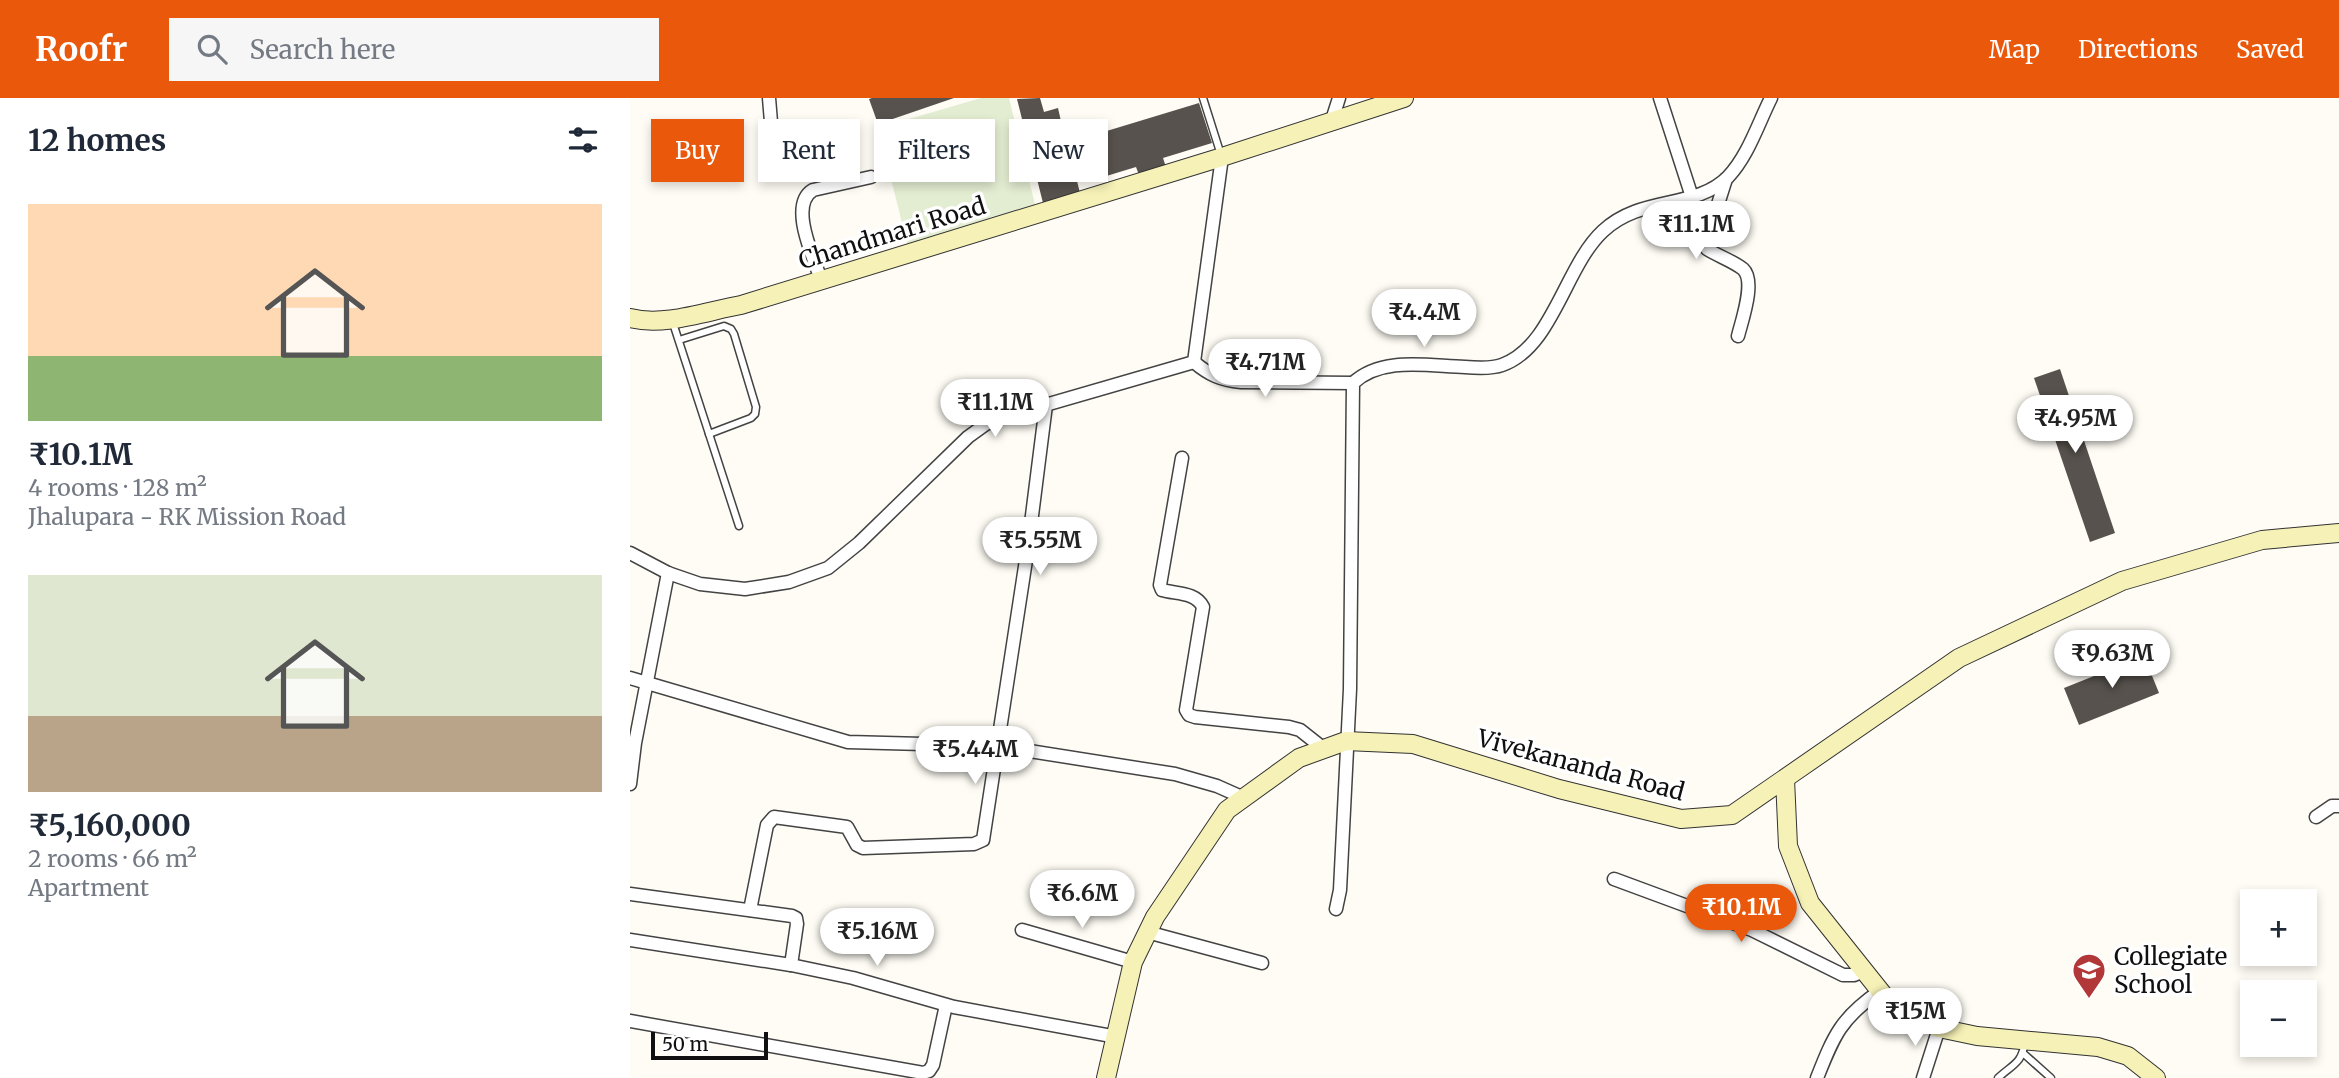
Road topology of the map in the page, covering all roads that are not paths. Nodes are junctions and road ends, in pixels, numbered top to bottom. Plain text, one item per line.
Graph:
1 (769, 98) edge
2 (1203, 98) edge
3 (1339, 98) edge
4 (1404, 98) edge
5 (1660, 98) edge
6 (1771, 98) edge
7 (771, 119) edge
8 (1332, 120) junction
9 (1222, 157) junction
10 (871, 177) dead end
11 (1727, 178) junction
12 (1692, 197) junction
13 (821, 280) junction
14 (630, 318) edge
15 (672, 318) junction
16 (1738, 336) dead end
17 (679, 341) junction
18 (1194, 362) junction
19 (1353, 383) junction
20 (1046, 404) junction
21 (709, 435) junction
22 (1182, 458) dead end
23 (739, 526) dead end
24 (2339, 533) edge
25 (630, 553) edge
26 (668, 573) junction
27 (630, 678) edge
28 (646, 683) junction
29 (1346, 741) junction
30 (998, 746) junction
31 (1324, 749) junction
32 (1785, 779) junction
33 (630, 784) edge
34 (1244, 798) junction
35 (2339, 806) edge
36 (2316, 817) dead end
37 (1614, 879) dead end
38 (630, 894) edge
39 (1336, 909) dead end
40 (750, 910) junction
41 (1022, 930) dead end
42 (1147, 932) junction
43 (630, 940) edge
44 (1133, 961) junction
45 (1262, 963) dead end
46 (791, 965) junction
47 (1864, 971) junction
48 (1880, 991) junction
49 (946, 1005) junction
50 (630, 1021) edge
51 (1939, 1028) junction
52 (1117, 1037) junction
53 (2025, 1046) junction
54 (1106, 1078) edge
55 (1817, 1078) edge
56 (1923, 1078) edge
57 (1998, 1078) edge
58 (2050, 1078) edge
59 (2157, 1078) edge

1 - 7 street
2 - 9 lane
3 - 8 street
4 - 8 main road, Chandmari Road
5 - 12 street
6 - 11 street
8 - 9 main road, Chandmari Road
9 - 13 main road, Chandmari Road
9 - 18 street
10 - 13 street
11 - 12 street
11 - 16 street
12 - 19 street
13 - 15 main road, Chandmari Road
14 - 15 main road, Chandmari Road
15 - 17 lane
17 - 21 lane
17 - 21 lane
18 - 19 street
18 - 20 street
19 - 29 street
20 - 26 street
20 - 30 street
21 - 23 lane
22 - 31 street
24 - 32 main road, Vivekananda Road
25 - 26 street
26 - 28 street
27 - 28 street
28 - 30 street
28 - 33 street
29 - 31 main road, Vivekananda Road
29 - 32 main road, Vivekananda Road
29 - 39 street
30 - 34 street
30 - 40 street
31 - 34 main road, Vivekananda Road
32 - 47 main road
34 - 42 main road, Vivekananda Road
35 - 36 street
37 - 47 street
38 - 40 street
40 - 46 street
41 - 44 street
42 - 44 main road, Vivekananda Road
42 - 45 street
43 - 46 street
44 - 52 main road, Vivekananda Road
46 - 49 street
47 - 48 main road
48 - 51 main road
48 - 55 street
49 - 50 street
49 - 52 street
51 - 53 main road
51 - 56 street
52 - 54 main road, Vivekananda Road
53 - 57 lane
53 - 58 lane
53 - 59 main road

